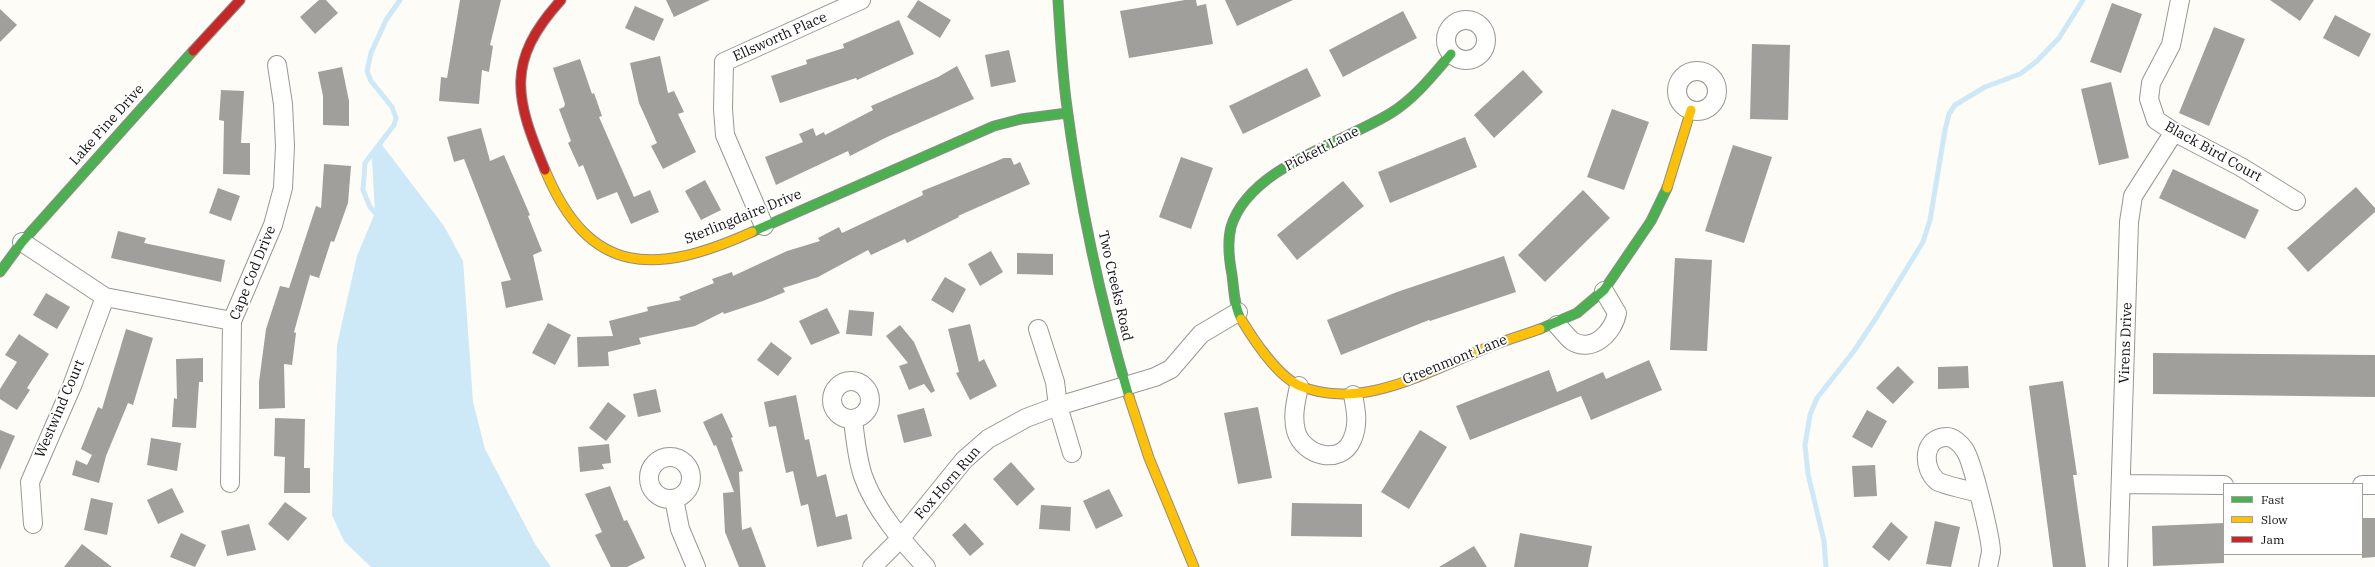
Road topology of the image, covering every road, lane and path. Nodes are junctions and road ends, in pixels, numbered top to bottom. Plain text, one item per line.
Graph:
1 (240, 0) edge
2 (561, 0) edge
3 (861, 0) edge
4 (1058, 0) edge
5 (2180, 0) edge
6 (1451, 54) dead end
7 (277, 65) dead end
8 (1691, 110) dead end
9 (1067, 113) junction
10 (2174, 132) junction
11 (2296, 201) dead end
12 (764, 226) junction
13 (22, 242) junction
14 (0, 272) edge
15 (1604, 291) junction
16 (105, 297) junction
17 (1238, 312) junction
18 (232, 321) junction
19 (1557, 325) junction
20 (1038, 329) dead end
21 (1125, 385) junction
22 (1299, 386) junction
23 (1353, 395) junction
24 (1058, 406) junction
25 (853, 419) dead end
26 (1072, 454) dead end
27 (230, 483) dead end
28 (2121, 484) junction
29 (2223, 485) edge
30 (2363, 485) edge
31 (2375, 485) edge
32 (1978, 493) dead end
33 (674, 499) dead end
34 (34, 524) dead end
35 (900, 539) junction
36 (696, 567) edge
37 (872, 567) edge
38 (926, 567) edge
39 (1194, 567) edge
40 (1988, 567) edge
41 (2118, 567) edge

1 - 13 street, Lake Pine Drive
2 - 12 street, Sterlingdaire Drive
3 - 12 street, Ellsworth Place
4 - 9 street, Two Creeks Road
5 - 10 street, Black Bird Court
6 - 17 street, Pickett Lane
7 - 18 street, Cape Cod Drive
8 - 15 street, Greenmont Lane
9 - 12 street, Sterlingdaire Drive
9 - 21 street, Two Creeks Road
10 - 11 street, Black Bird Court
10 - 28 street, Virens Drive
13 - 14 street, Lake Pine Drive
13 - 16 street
15 - 19 street, Greenmont Lane
15 - 19 street
16 - 18 street
16 - 34 street, Westwind Court
17 - 21 street
17 - 22 street, Greenmont Lane
18 - 27 street, Cape Cod Drive
19 - 23 street, Greenmont Lane
20 - 24 street
21 - 24 street, Fox Horn Run
21 - 39 street, Two Creeks Road
22 - 23 street, Greenmont Lane
22 - 23 street
24 - 26 street
24 - 35 street, Fox Horn Run
25 - 35 street
28 - 29 street
28 - 41 street, Virens Drive
30 - 31 street
32 - 40 street
33 - 36 street
35 - 37 street, Fox Horn Run
35 - 38 street

